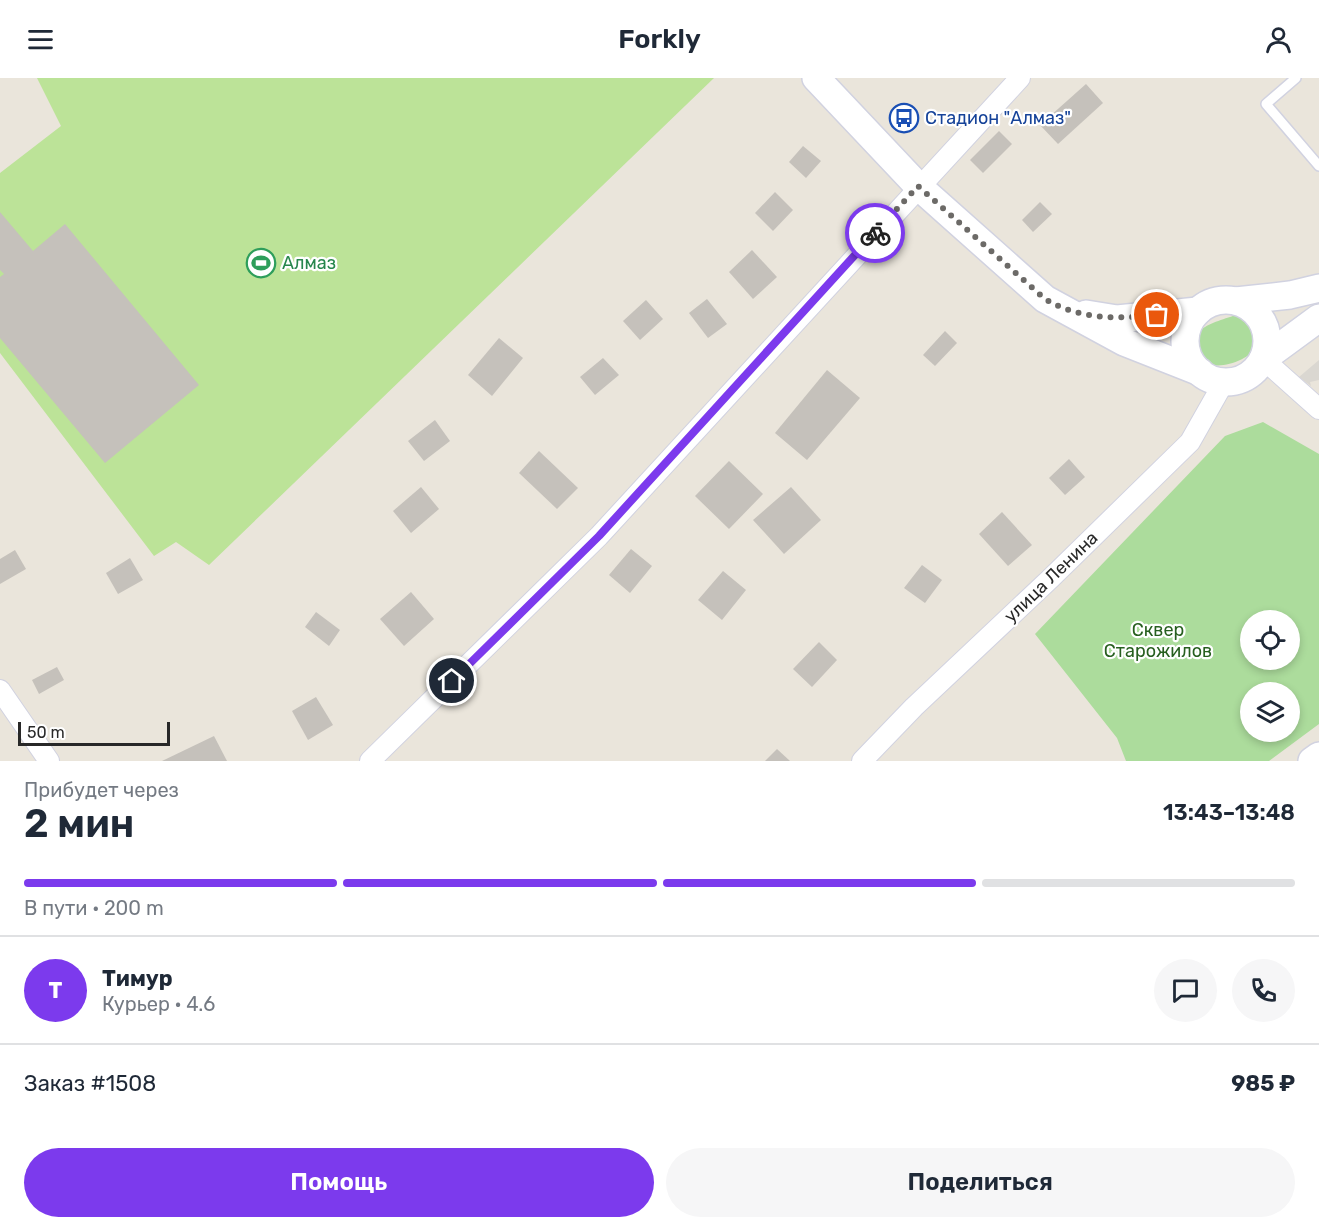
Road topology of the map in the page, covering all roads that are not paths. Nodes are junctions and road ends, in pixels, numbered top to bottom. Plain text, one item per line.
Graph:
1 (816, 78) edge
2 (1020, 78) edge
3 (1296, 78) edge
4 (1319, 166) edge
5 (918, 186) junction
6 (1319, 288) edge
7 (1236, 301) junction
8 (1064, 310) junction
9 (1198, 311) junction
10 (1319, 318) edge
11 (1263, 359) junction
12 (1212, 377) junction
13 (1319, 409) edge
14 (0, 690) edge
15 (1319, 756) edge
16 (49, 761) edge
17 (370, 761) edge
18 (862, 761) edge
19 (1312, 761) edge

1 - 5 main road
2 - 5 street
3 - 4 lane
5 - 8 main road
5 - 17 street
6 - 7 main road
7 - 9 main road
7 - 11 main road
8 - 9 main road
8 - 12 main road
9 - 12 main road
10 - 11 main road
11 - 12 main road
11 - 13 street
12 - 18 street, улица Ленина
14 - 16 street
15 - 19 main road

